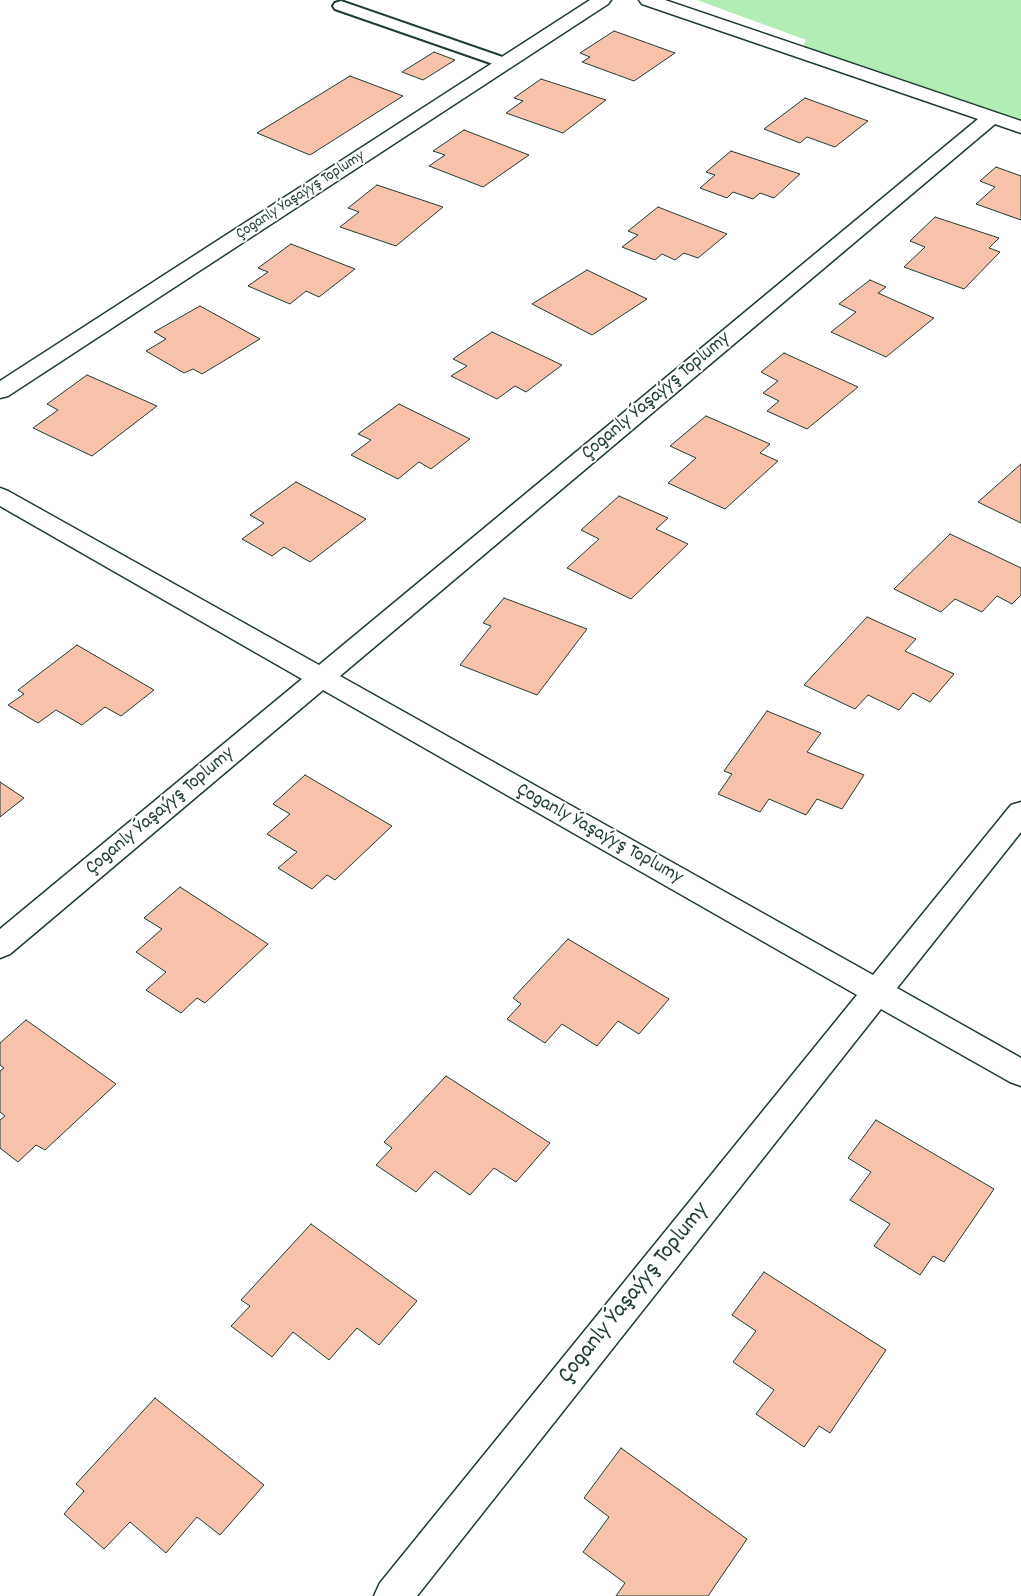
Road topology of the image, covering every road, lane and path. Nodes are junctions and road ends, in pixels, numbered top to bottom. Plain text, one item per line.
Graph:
1 (602, 0) edge
2 (648, 0) edge
3 (341, 6) dead end
4 (505, 63) junction
5 (992, 117) junction
6 (1021, 127) edge
7 (0, 391) edge
8 (0, 496) edge
9 (322, 677) junction
10 (1021, 812) edge
11 (0, 946) edge
12 (877, 992) junction
13 (1021, 1073) edge
14 (393, 1596) edge

1 - 4 street, Çoganly Ýaşaýyş Toplumy
2 - 5 street
3 - 4 lane
4 - 7 street, Çoganly Ýaşaýyş Toplumy
5 - 6 street
5 - 9 street, Çoganly Ýaşaýyş Toplumy
8 - 9 street, Çoganly Ýaşaýyş Toplumy
9 - 11 street, Çoganly Ýaşaýyş Toplumy
9 - 12 street, Çoganly Ýaşaýyş Toplumy
10 - 12 street, Çoganly Ýaşaýyş Toplumy
12 - 13 street, Çoganly Ýaşaýyş Toplumy
12 - 14 street, Çoganly Ýaşaýyş Toplumy

